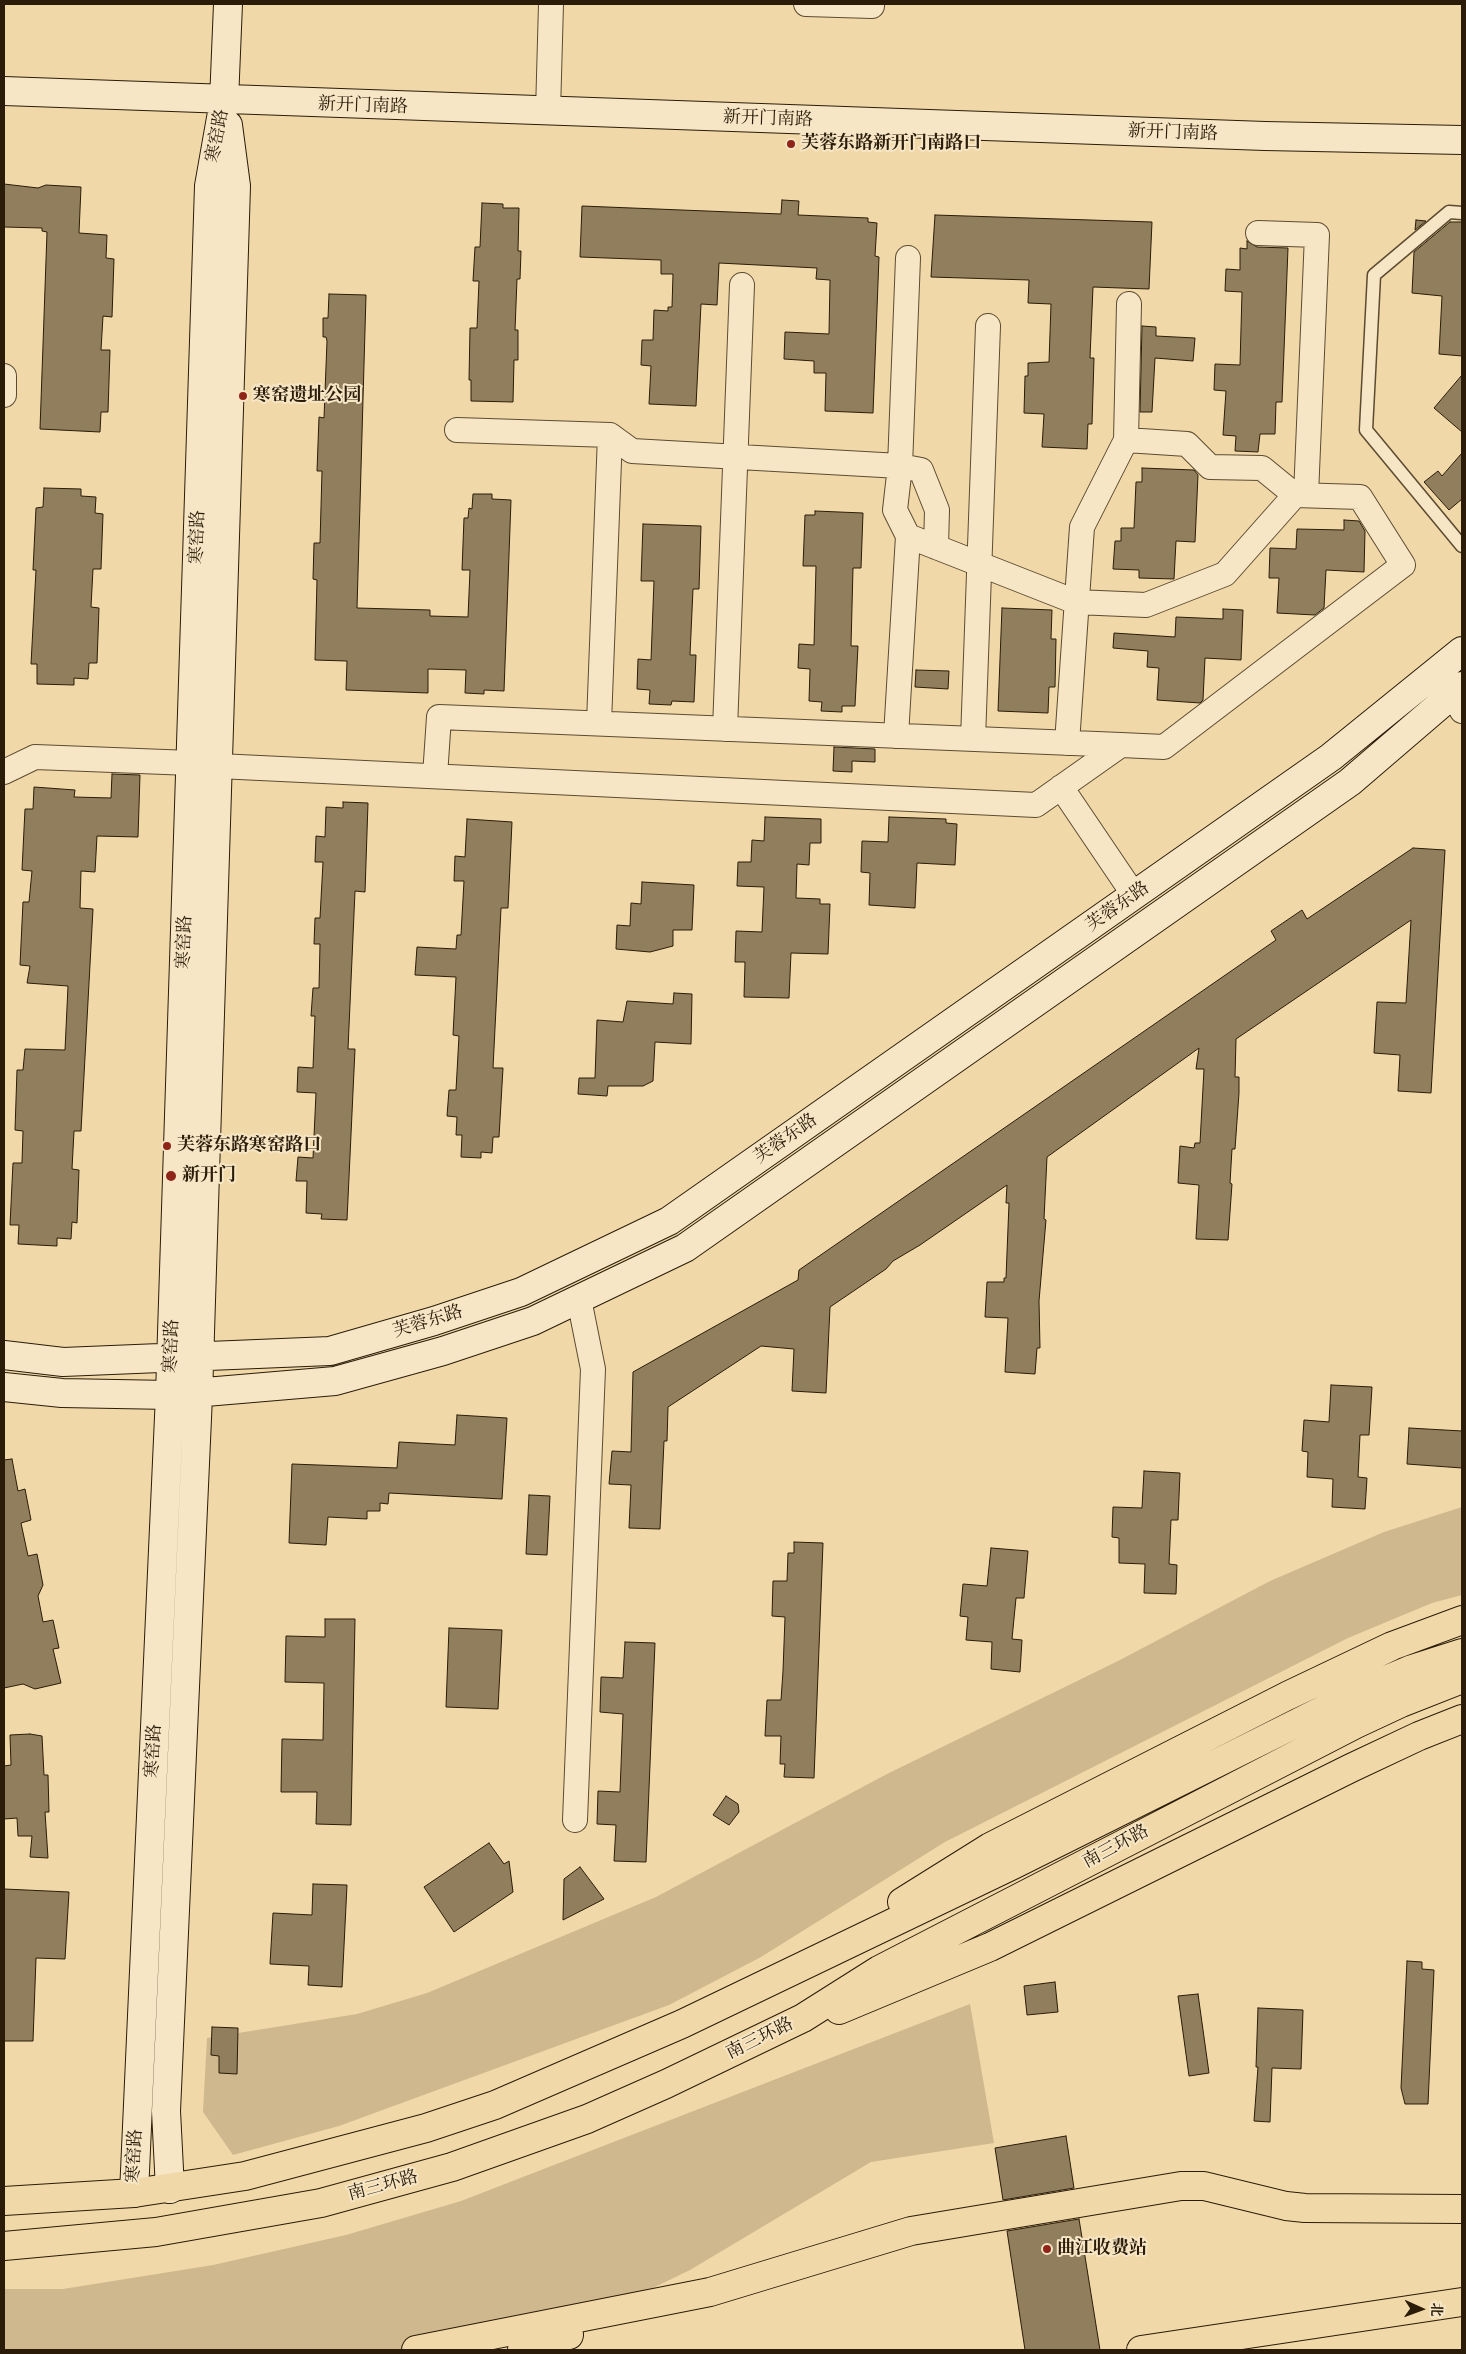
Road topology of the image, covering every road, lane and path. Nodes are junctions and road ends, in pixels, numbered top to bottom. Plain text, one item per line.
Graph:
1 (228, 4) edge
2 (551, 4) edge
3 (806, 4) edge
4 (872, 4) edge
5 (4, 92) edge
6 (224, 101) junction
7 (548, 112) junction
8 (1462, 140) edge
9 (1462, 213) edge
10 (1258, 233) dead end
11 (908, 258) dead end
12 (742, 285) dead end
13 (1129, 304) dead end
14 (988, 326) dead end
15 (4, 376) edge
16 (4, 394) edge
17 (457, 430) dead end
18 (610, 435) junction
19 (1126, 440) junction
20 (736, 457) junction
21 (900, 466) junction
22 (1301, 495) junction
23 (908, 536) junction
24 (1462, 546) edge
25 (936, 547) junction
26 (979, 564) junction
27 (1076, 602) junction
28 (1462, 651) edge
29 (1459, 697) edge
30 (599, 724) junction
31 (725, 729) junction
32 (896, 736) junction
33 (973, 739) junction
34 (1067, 743) junction
35 (1121, 745) junction
36 (191, 763) junction
37 (218, 766) junction
38 (4, 772) edge
39 (435, 776) junction
40 (1061, 787) junction
41 (1134, 895) junction
42 (579, 1299) junction
43 (4, 1355) edge
44 (199, 1355) junction
45 (171, 1358) junction
46 (4, 1386) edge
47 (198, 1391) junction
48 (170, 1395) junction
49 (1462, 1620) edge
50 (1462, 1653) edge
51 (1462, 1679) edge
52 (1462, 1719) edge
53 (575, 1820) dead end
54 (790, 1972) junction
55 (803, 2018) junction
56 (170, 2189) junction
57 (134, 2193) junction
58 (4, 2201) edge
59 (1462, 2209) edge
60 (4, 2246) edge
61 (680, 2299) junction
62 (1462, 2302) edge
63 (416, 2350) edge
64 (522, 2350) edge
65 (1141, 2350) edge

1 - 6 street
2 - 7 street
3 - 4 street
5 - 6 street, 新开门南路
6 - 7 street, 新开门南路
6 - 36 street, 寒窑路
6 - 37 street, 寒窑路
7 - 8 street, 新开门南路
9 - 24 lane
10 - 22 street
11 - 21 street
12 - 20 street
13 - 19 street
14 - 26 street
15 - 16 street
17 - 18 street
18 - 20 street
18 - 30 street
19 - 22 street
19 - 27 street
20 - 21 street
20 - 31 street
21 - 23 street
21 - 25 street
22 - 27 street
22 - 35 street
23 - 25 street
23 - 32 street
25 - 26 street
26 - 27 street
26 - 33 street
27 - 34 street
28 - 41 street, 芙蓉东路
29 - 42 street, 芙蓉东路
30 - 31 street
30 - 39 street
31 - 32 street
32 - 33 street
33 - 34 street
34 - 35 street
35 - 40 street
36 - 38 street
36 - 45 street, 寒窑路
37 - 39 street
37 - 44 street, 寒窑路
39 - 40 street
40 - 41 street
41 - 44 street, 芙蓉东路
42 - 47 street, 芙蓉东路
42 - 53 street
43 - 45 street, 芙蓉东路
44 - 45 street, 芙蓉东路
44 - 47 street, 寒窑路
45 - 48 street, 寒窑路
46 - 48 street, 芙蓉东路
47 - 48 street, 芙蓉东路
47 - 56 street, 寒窑路
48 - 57 street, 寒窑路
49 - 54 highway
50 - 54 highway, 南三环路
51 - 55 highway, 南三环路
52 - 55 highway
54 - 56 highway, 南三环路
55 - 60 highway, 南三环路
56 - 57 highway, 南三环路
57 - 58 highway, 南三环路
59 - 61 highway
61 - 63 highway
61 - 64 highway
62 - 65 highway

